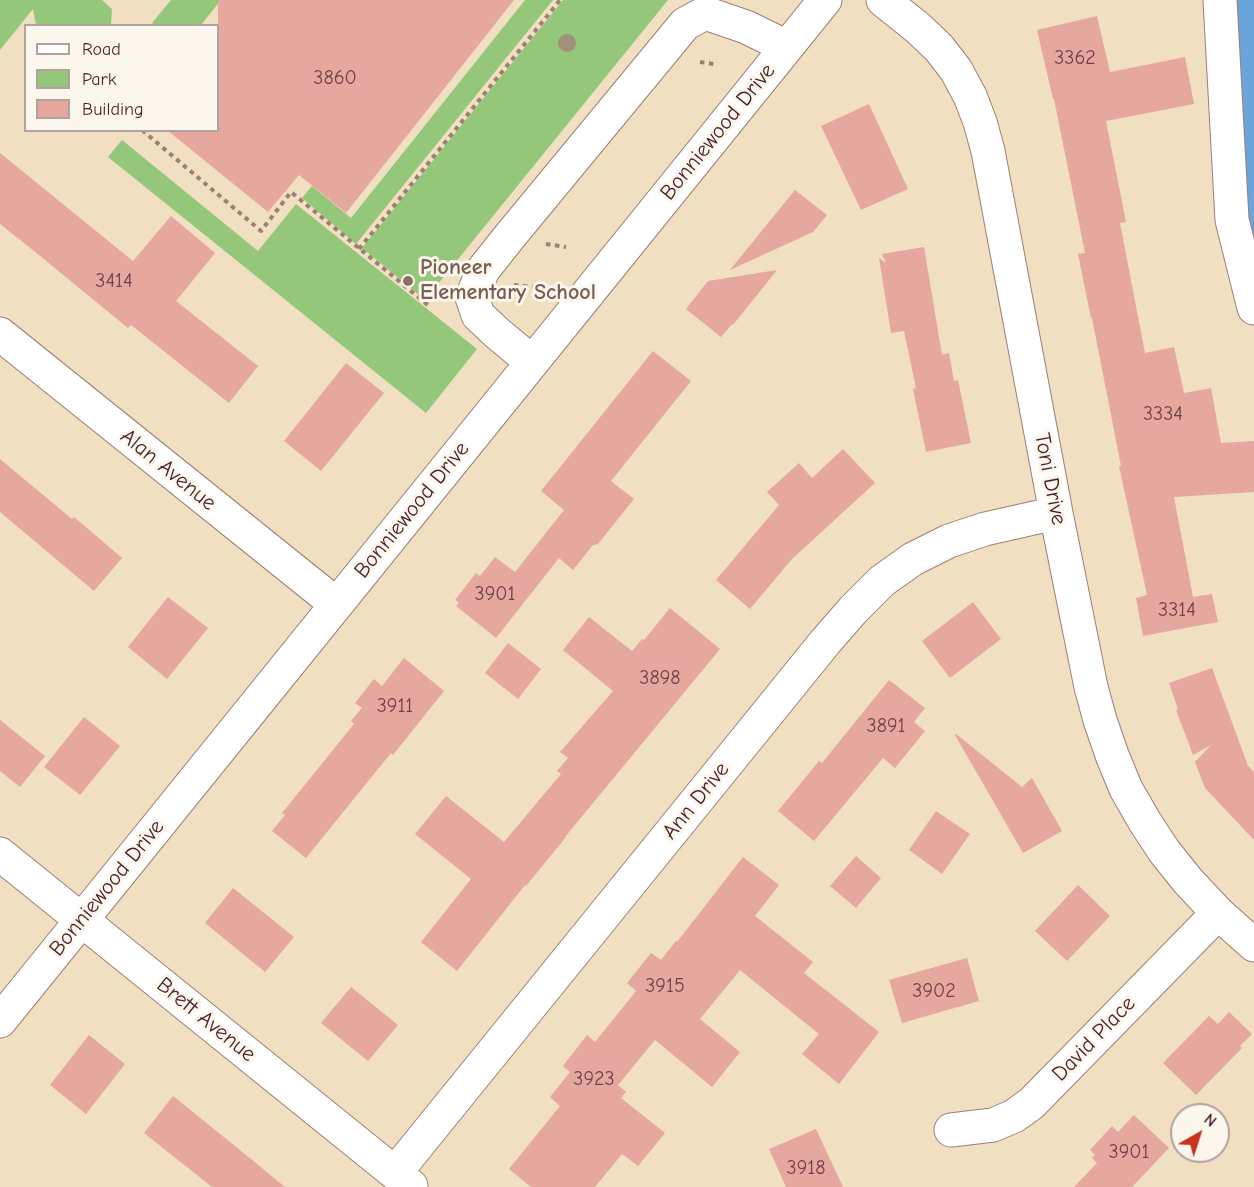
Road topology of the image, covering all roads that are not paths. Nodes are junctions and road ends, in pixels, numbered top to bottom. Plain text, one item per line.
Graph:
1 (824, 0) edge
2 (883, 0) edge
3 (1220, 0) edge
4 (787, 47) junction
5 (1254, 308) edge
6 (0, 334) edge
7 (532, 362) junction
8 (1056, 513) junction
9 (336, 604) junction
10 (0, 854) edge
11 (1218, 913) junction
12 (81, 919) junction
13 (1254, 945) edge
14 (0, 1021) edge
15 (951, 1130) dead end
16 (404, 1180) edge

1 - 4 street, Bonniewood Drive
2 - 8 street, Toni Drive
3 - 5 street
4 - 7 street, Bonniewood Drive
4 - 7 street
6 - 9 street, Alan Avenue
7 - 9 street, Bonniewood Drive
8 - 11 street, Toni Drive
8 - 16 street, Ann Drive
9 - 12 street, Bonniewood Drive
10 - 12 street, Brett Avenue
11 - 13 street, Toni Drive
11 - 15 street, David Place
12 - 14 street, Bonniewood Drive
12 - 16 street, Brett Avenue

